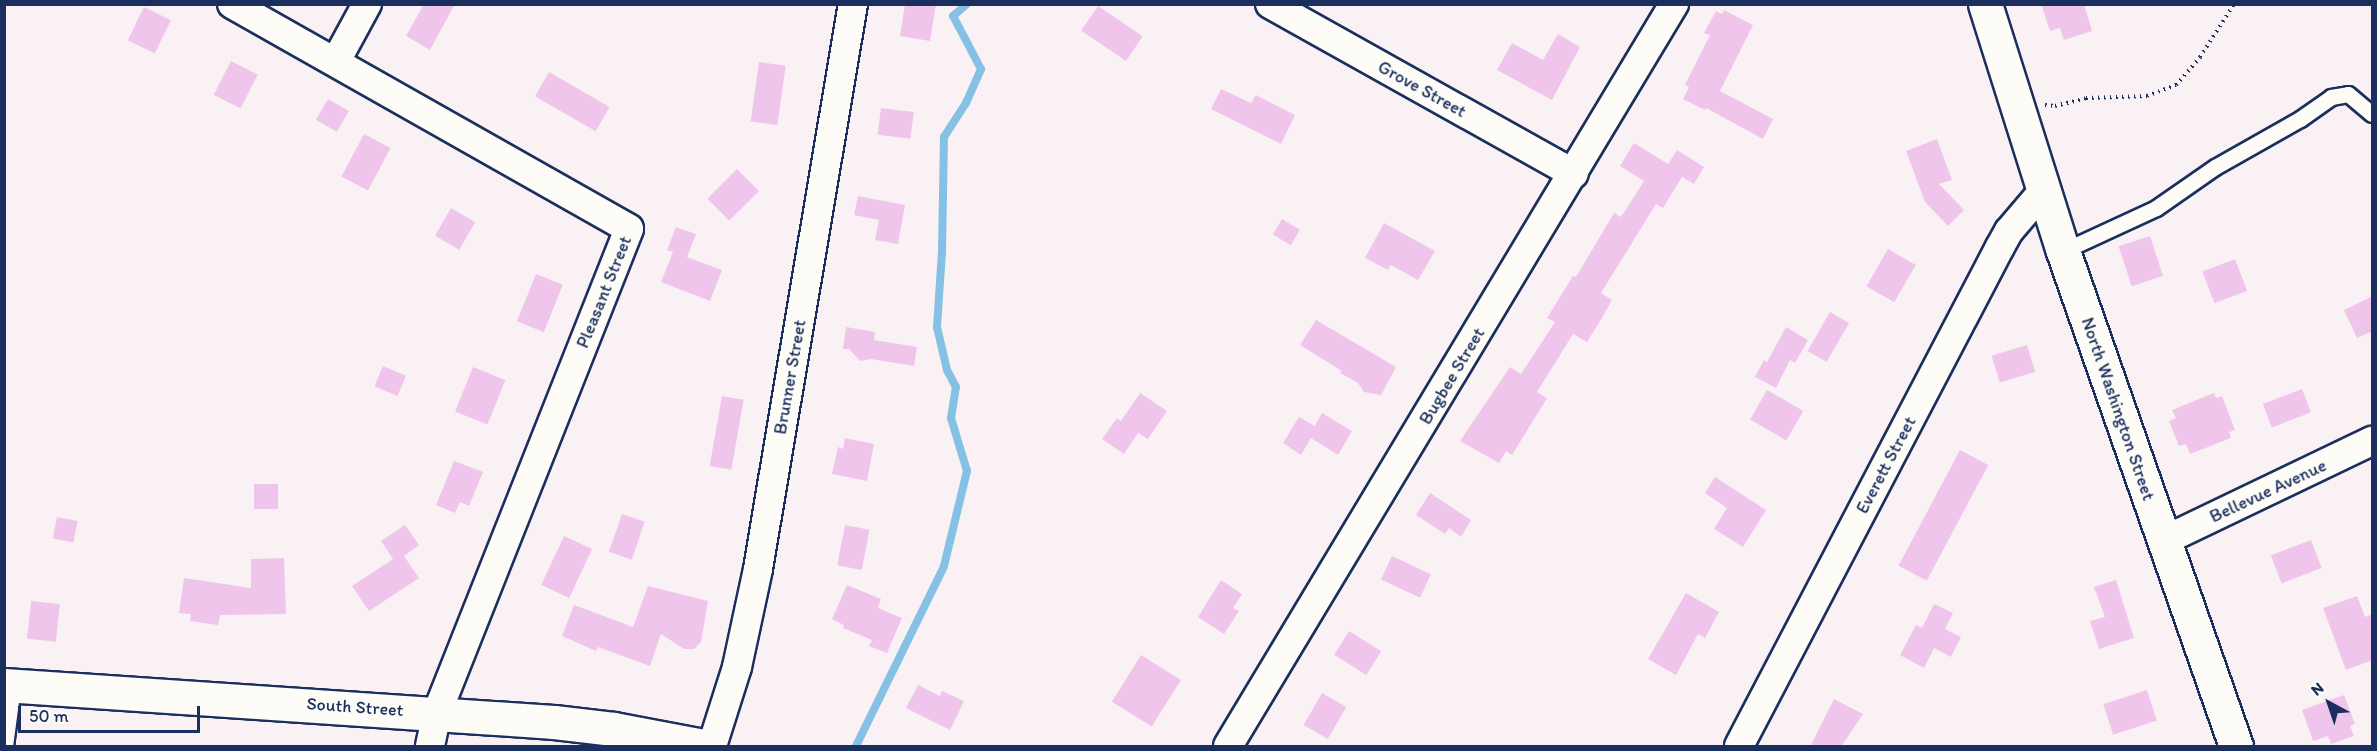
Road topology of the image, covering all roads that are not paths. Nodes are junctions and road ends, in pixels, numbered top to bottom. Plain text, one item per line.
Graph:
1 (232, 4) edge
2 (367, 4) edge
3 (853, 4) edge
4 (1270, 4) edge
5 (1674, 4) edge
6 (1985, 4) edge
7 (336, 61) junction
8 (2373, 114) edge
9 (1574, 174) junction
10 (2044, 190) junction
11 (2063, 251) junction
12 (2373, 441) edge
13 (2163, 541) junction
14 (9, 685) edge
15 (437, 713) junction
16 (5, 747) edge
17 (430, 747) edge
18 (704, 747) edge
19 (712, 747) edge
20 (1228, 747) edge
21 (1739, 747) edge
22 (2236, 747) edge

1 - 7 street, Pleasant Street
2 - 7 street
3 - 19 street, Brunner Street
4 - 9 street, Grove Street
5 - 9 street, Bugbee Street
6 - 10 main road, North Washington Street
7 - 15 street, Pleasant Street
8 - 11 lane
9 - 20 street, Bugbee Street
10 - 11 main road, North Washington Street
10 - 21 street, Everett Street
11 - 13 main road, North Washington Street
12 - 13 street, Bellevue Avenue
13 - 22 main road, North Washington Street
14 - 15 main road, South Street
14 - 16 lane
15 - 17 street
15 - 18 main road, South Street

